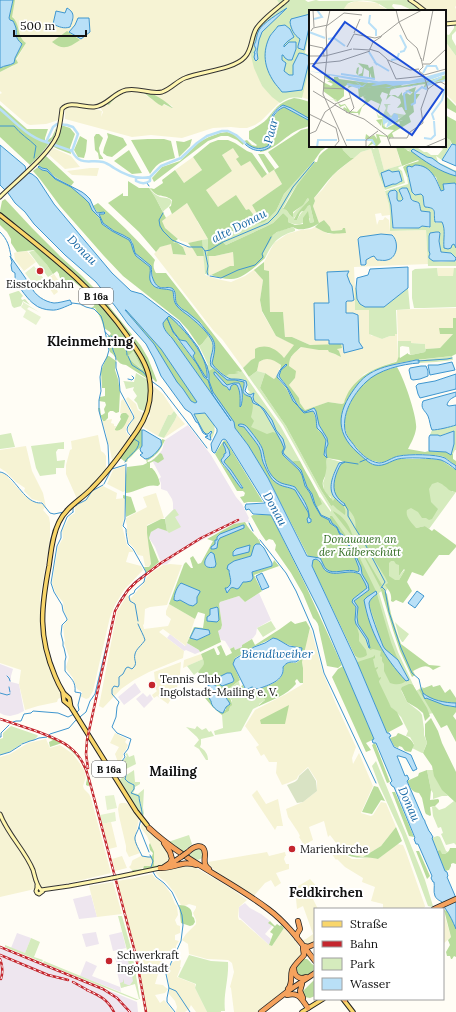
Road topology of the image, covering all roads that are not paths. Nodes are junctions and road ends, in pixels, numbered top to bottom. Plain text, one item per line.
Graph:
1 (287, 0) edge
2 (410, 0) edge
3 (424, 10) edge
4 (456, 23) edge
5 (446, 24) edge
6 (1, 196) edge
7 (0, 214) edge
8 (0, 814) edge
9 (148, 826) junction
10 (156, 835) junction
11 (205, 855) junction
12 (189, 858) junction
13 (162, 867) junction
14 (203, 869) junction
15 (218, 877) junction
16 (456, 900) edge
17 (436, 908) edge
18 (442, 908) edge
19 (298, 921) dead end
20 (295, 933) junction
21 (313, 945) edge
22 (302, 946) junction
23 (313, 960) edge
24 (297, 963) junction
25 (314, 974) edge
26 (314, 974) edge
27 (314, 974) edge
28 (309, 976) junction
29 (302, 984) junction
30 (285, 994) junction
31 (279, 998) junction
32 (317, 1000) edge
33 (321, 1000) edge
34 (345, 1000) edge
35 (305, 1007) edge
36 (261, 1012) edge
37 (265, 1012) edge
38 (353, 1012) edge

1 - 6 main road
2 - 3 main road
4 - 5 main road
7 - 9 main road, B 16a
8 - 13 main road, bridge
9 - 10 highway, B 16a
9 - 12 highway, B 16a
10 - 13 highway
10 - 14 highway, B 16a
11 - 12 highway
11 - 13 highway, bridge
11 - 15 highway
12 - 15 highway, B 16a
13 - 14 highway
14 - 22 highway, B 16a
15 - 20 highway, B 16a
16 - 17 highway
16 - 18 highway
19 - 20 highway
20 - 22 highway
21 - 22 highway
21 - 23 highway
22 - 23 highway
22 - 24 highway
23 - 24 highway
24 - 28 highway
24 - 30 highway
25 - 28 highway
26 - 29 highway
27 - 31 highway
28 - 30 highway
29 - 30 highway
29 - 35 highway
30 - 31 highway
30 - 35 highway
30 - 37 highway
31 - 36 highway
32 - 35 main road
33 - 35 main road
34 - 38 main road

